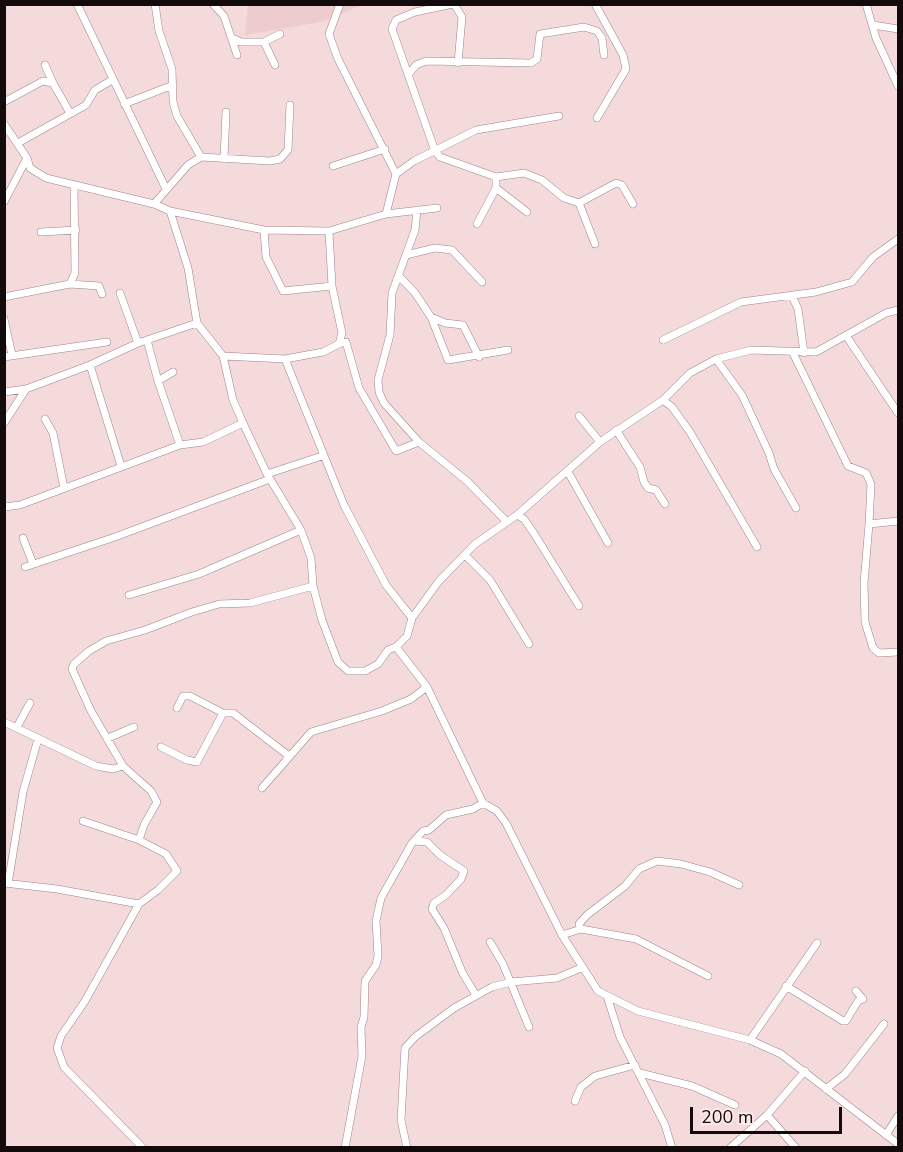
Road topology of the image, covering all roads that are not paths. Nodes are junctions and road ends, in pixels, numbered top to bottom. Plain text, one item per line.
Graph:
1 (77, 4) edge
2 (155, 4) edge
3 (213, 4) edge
4 (340, 4) edge
5 (454, 4) edge
6 (595, 4) edge
7 (866, 4) edge
8 (873, 25) junction
9 (898, 29) edge
10 (280, 34) dead end
11 (232, 38) junction
12 (264, 42) junction
13 (604, 55) dead end
14 (237, 56) dead end
15 (458, 63) junction
16 (45, 65) dead end
17 (275, 65) dead end
18 (408, 75) junction
19 (112, 80) junction
20 (53, 83) junction
21 (173, 85) junction
22 (898, 86) edge
23 (4, 102) edge
24 (124, 104) junction
25 (290, 105) dead end
26 (226, 112) dead end
27 (70, 113) junction
28 (559, 116) dead end
29 (597, 118) dead end
30 (4, 124) edge
31 (18, 143) junction
32 (385, 149) junction
33 (435, 150) junction
34 (201, 157) junction
35 (27, 158) junction
36 (224, 159) junction
37 (333, 166) dead end
38 (396, 174) junction
39 (496, 177) junction
40 (74, 186) junction
41 (496, 188) junction
42 (166, 189) junction
43 (4, 202) edge
44 (579, 203) junction
45 (153, 204) junction
46 (633, 204) dead end
47 (437, 208) dead end
48 (417, 210) junction
49 (170, 211) junction
50 (527, 212) dead end
51 (386, 214) junction
52 (477, 224) dead end
53 (76, 230) junction
54 (264, 230) junction
55 (329, 231) junction
56 (41, 232) dead end
57 (898, 239) edge
58 (595, 244) dead end
59 (406, 255) junction
60 (399, 276) junction
61 (482, 282) dead end
62 (70, 284) junction
63 (332, 286) junction
64 (120, 293) dead end
65 (102, 294) dead end
66 (792, 296) junction
67 (4, 297) edge
68 (898, 310) edge
69 (431, 317) junction
70 (4, 319) edge
71 (197, 323) junction
72 (847, 337) junction
73 (147, 340) junction
74 (663, 340) dead end
75 (107, 342) dead end
76 (138, 342) junction
77 (339, 344) junction
78 (508, 350) dead end
79 (793, 353) junction
80 (804, 353) junction
81 (8, 356) edge
82 (223, 356) junction
83 (479, 357) junction
84 (285, 359) junction
85 (716, 359) junction
86 (90, 365) junction
87 (173, 372) dead end
88 (158, 381) junction
89 (26, 388) junction
90 (4, 393) edge
91 (663, 400) junction
92 (898, 413) edge
93 (579, 416) dead end
94 (45, 419) dead end
95 (4, 423) edge
96 (243, 423) junction
97 (616, 430) junction
98 (419, 442) junction
99 (600, 442) junction
100 (180, 445) junction
101 (322, 456) junction
102 (121, 466) junction
103 (568, 472) junction
104 (269, 477) junction
105 (64, 488) junction
106 (665, 504) dead end
107 (4, 507) edge
108 (796, 508) dead end
109 (517, 515) junction
110 (898, 521) edge
111 (507, 522) junction
112 (869, 524) junction
113 (301, 530) junction
114 (23, 538) dead end
115 (608, 543) dead end
116 (757, 547) dead end
117 (465, 555) junction
118 (33, 564) junction
119 (25, 567) dead end
120 (313, 586) junction
121 (129, 595) dead end
122 (579, 606) dead end
123 (412, 618) junction
124 (529, 644) dead end
125 (396, 647) junction
126 (898, 652) edge
127 (427, 687) junction
128 (30, 703) dead end
129 (177, 708) dead end
130 (223, 713) junction
131 (4, 722) edge
132 (17, 727) junction
133 (134, 727) dead end
134 (108, 738) junction
135 (38, 739) junction
136 (160, 747) dead end
137 (289, 756) junction
138 (123, 766) junction
139 (262, 788) dead end
140 (483, 802) junction
141 (83, 821) dead end
142 (139, 840) junction
143 (415, 841) junction
144 (6, 884) edge
145 (739, 885) dead end
146 (139, 904) junction
147 (580, 929) junction
148 (562, 935) junction
149 (490, 942) dead end
150 (817, 943) dead end
151 (581, 968) junction
152 (708, 976) dead end
153 (511, 982) junction
154 (786, 986) junction
155 (856, 991) dead end
156 (476, 994) junction
157 (607, 996) junction
158 (884, 1024) dead end
159 (529, 1027) dead end
160 (750, 1040) junction
161 (635, 1065) junction
162 (805, 1071) junction
163 (640, 1073) junction
164 (826, 1089) junction
165 (575, 1101) dead end
166 (735, 1105) dead end
167 (767, 1115) junction
168 (898, 1116) edge
169 (886, 1135) junction
170 (898, 1144) edge
171 (142, 1148) edge
172 (345, 1148) edge
173 (407, 1148) edge
174 (672, 1148) edge
175 (730, 1148) edge
176 (796, 1148) edge

1 - 19 street
2 - 21 street
3 - 11 street
4 - 32 street
5 - 15 street
5 - 18 street
6 - 29 street
7 - 8 street
8 - 9 street
8 - 22 street
10 - 12 street
11 - 12 street
11 - 14 street
12 - 17 street
13 - 15 street
15 - 18 street
16 - 20 street
18 - 33 street
19 - 24 street
19 - 27 street
20 - 23 street
20 - 27 street
21 - 24 street
21 - 34 street
24 - 42 street
25 - 36 street
26 - 36 street
27 - 31 street
28 - 33 street
30 - 31 street
31 - 35 street
32 - 37 street
32 - 38 street
33 - 38 street
33 - 39 street
34 - 36 street
34 - 42 street
35 - 40 street
35 - 43 street
38 - 51 street
39 - 41 street
39 - 44 street
40 - 45 street
40 - 53 street
41 - 50 street
41 - 52 street
42 - 45 street
44 - 46 street
44 - 58 street
45 - 49 street
47 - 48 street
48 - 51 street
48 - 59 street
49 - 54 street
49 - 71 street
51 - 55 street
53 - 56 street
53 - 62 street
54 - 55 street
54 - 63 street
55 - 63 street
57 - 66 street
59 - 60 street
59 - 61 street
60 - 69 street
60 - 98 street
62 - 65 street
62 - 67 street
63 - 77 street
64 - 76 street
66 - 74 street
66 - 80 street
68 - 72 street
69 - 83 street
69 - 83 street
70 - 81 street
71 - 73 street
71 - 82 street
72 - 80 street
72 - 92 street
73 - 76 street
73 - 88 street
75 - 81 street
76 - 86 street
77 - 84 street
77 - 98 street
78 - 83 street
79 - 80 street
79 - 85 street
79 - 112 street
82 - 84 street
82 - 96 street
84 - 101 street
85 - 91 street
85 - 108 street
86 - 89 street
86 - 102 street
87 - 88 street
88 - 100 street
89 - 90 street
89 - 95 street
91 - 97 street
91 - 116 street
93 - 99 street
94 - 105 street
96 - 100 street
96 - 104 street
97 - 99 street
97 - 106 street
98 - 111 street
99 - 103 street
100 - 102 street
101 - 104 street
101 - 123 street
102 - 105 street
103 - 109 street
103 - 115 street
104 - 113 street
104 - 118 street
105 - 107 street
109 - 111 street
109 - 122 street
110 - 112 street
111 - 117 street
112 - 126 street
113 - 120 street
113 - 121 street
114 - 118 street
117 - 123 street
117 - 124 street
118 - 119 street
120 - 125 street
120 - 134 street
123 - 125 street
125 - 127 street
127 - 137 street
127 - 140 street
128 - 132 street
129 - 130 street
130 - 136 street
130 - 137 street
131 - 132 street
132 - 135 street
133 - 134 street
134 - 138 street
135 - 138 street
135 - 144 street
137 - 139 street
138 - 142 street
140 - 143 street
140 - 148 street
141 - 142 street
142 - 146 street
143 - 156 street
143 - 172 street
144 - 146 street
145 - 147 street
146 - 171 street
147 - 148 street
147 - 152 street
148 - 151 street
149 - 153 street
150 - 154 street
151 - 153 street
151 - 157 street
153 - 156 street
153 - 159 street
154 - 155 street
154 - 160 street
156 - 173 street
157 - 160 street
157 - 161 street
158 - 164 street
160 - 162 street
161 - 163 street
161 - 165 street
162 - 164 street
162 - 167 street
163 - 166 street
163 - 174 street
164 - 169 street
167 - 175 street
167 - 176 street
168 - 169 street
169 - 170 street

